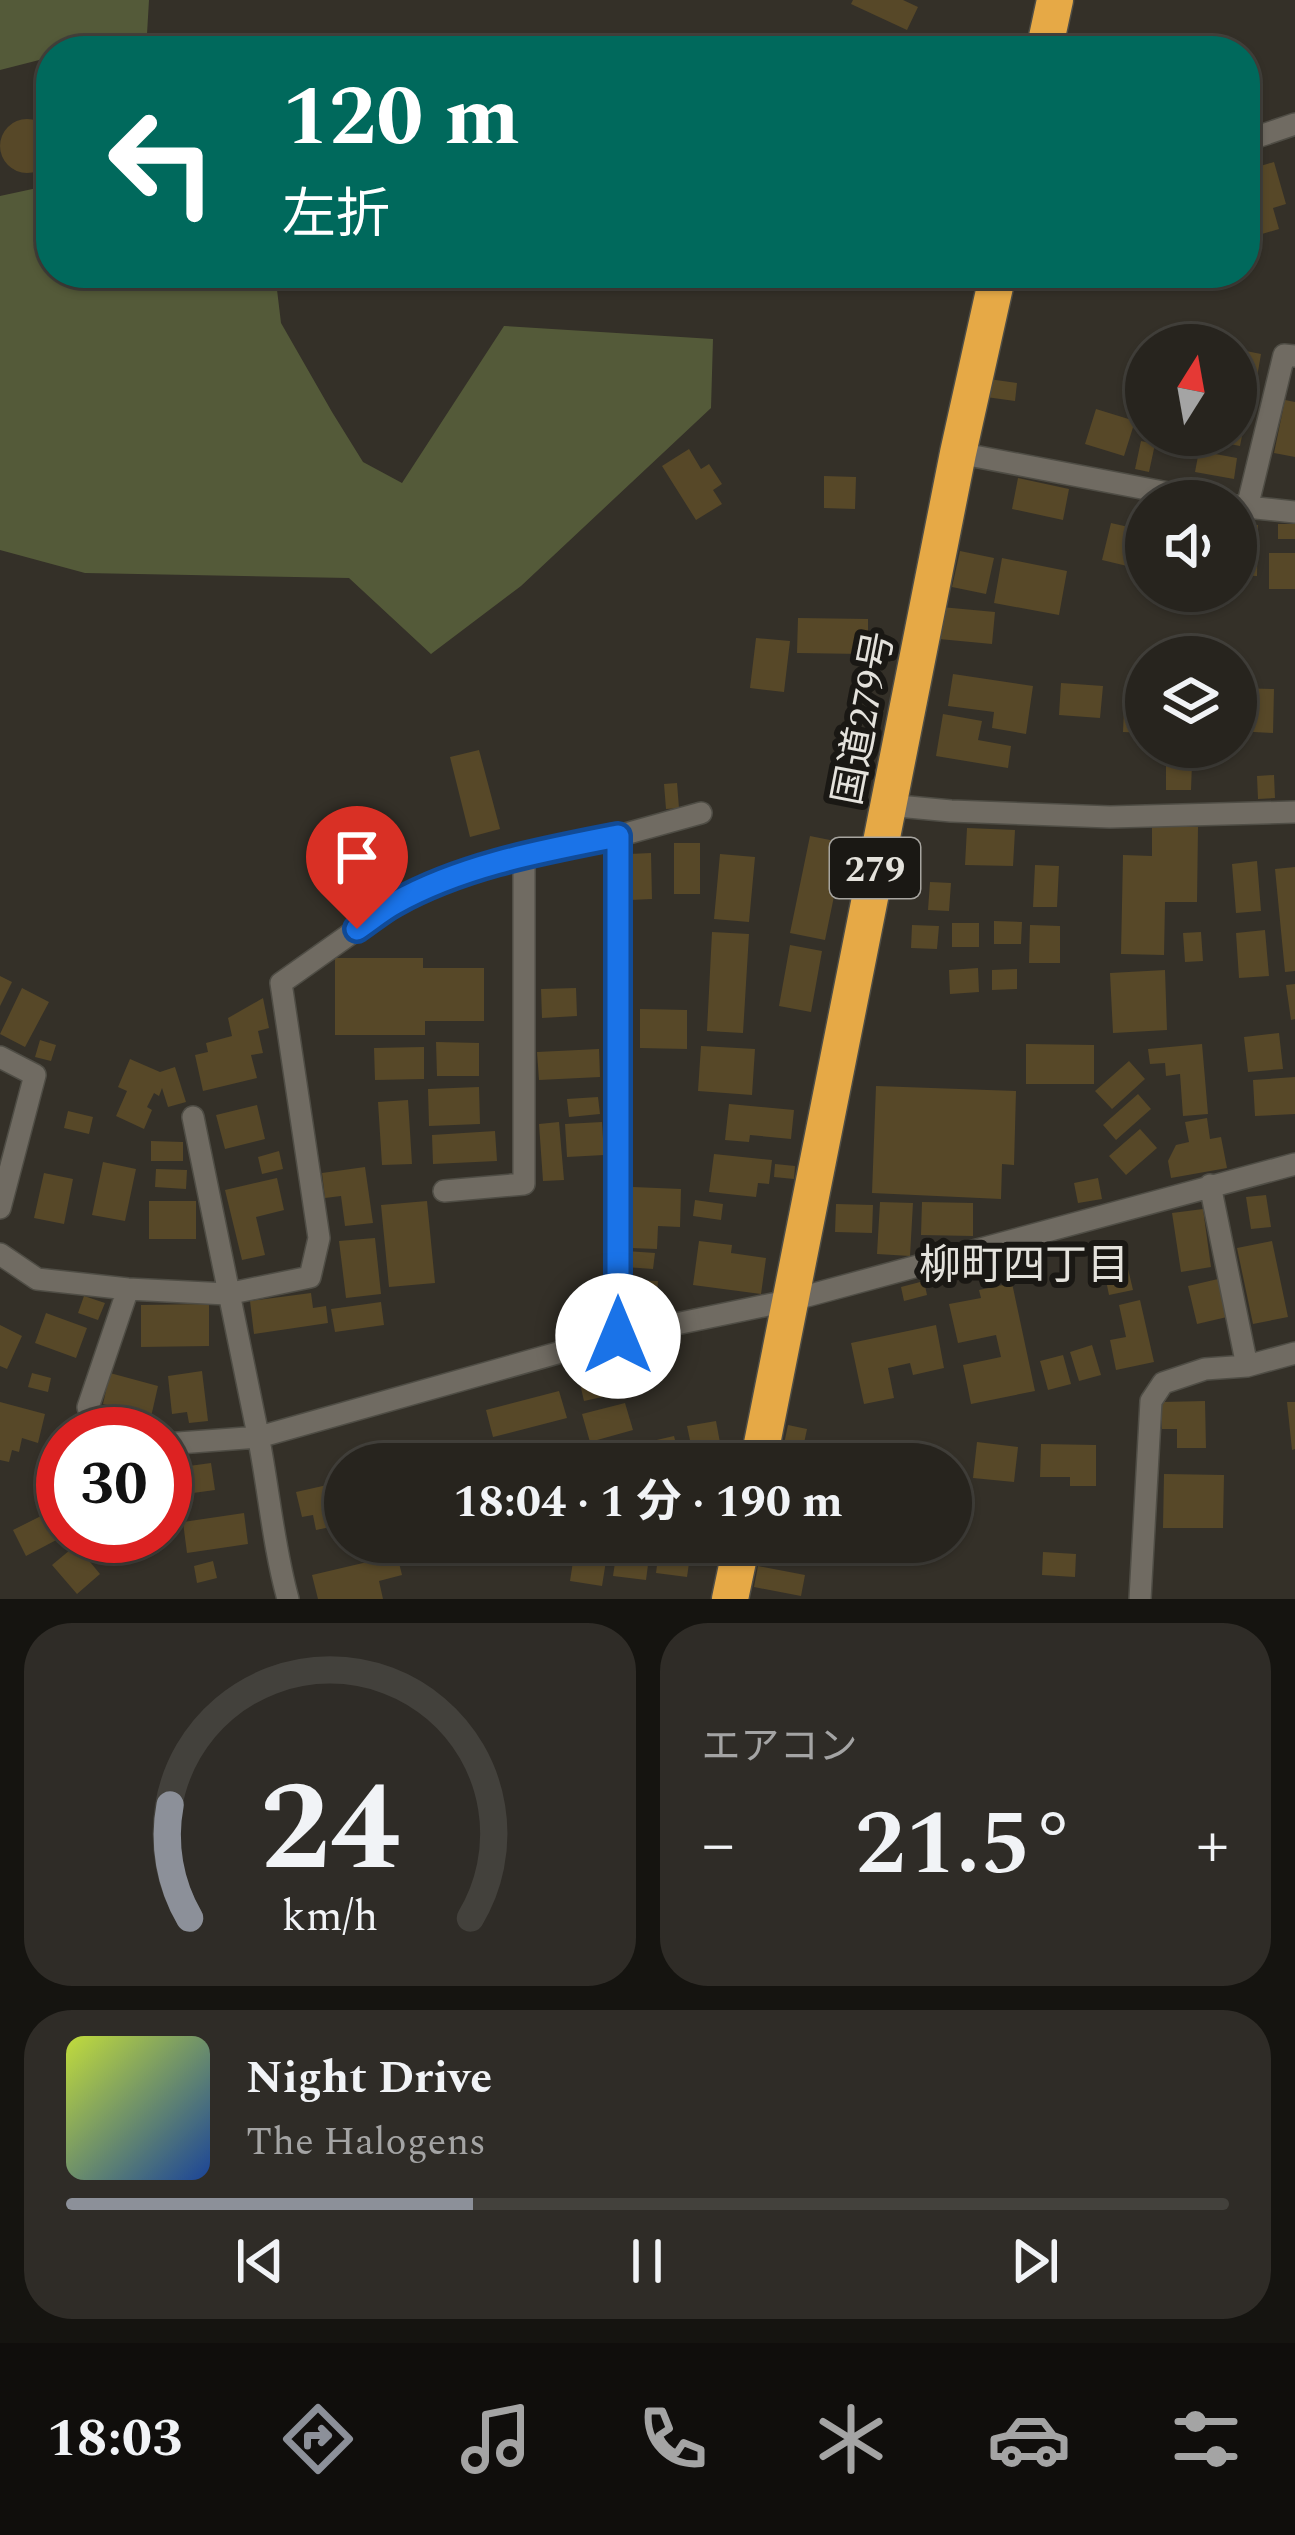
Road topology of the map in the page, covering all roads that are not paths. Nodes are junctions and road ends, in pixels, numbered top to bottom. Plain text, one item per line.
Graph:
1 (1055, 0) edge
2 (1047, 36) edge
3 (1295, 124) edge
4 (1260, 137) edge
5 (995, 288) edge
6 (1295, 356) edge
7 (958, 453) junction
8 (1249, 480) edge
9 (1125, 485) edge
10 (1257, 508) edge
11 (1295, 512) edge
12 (887, 805) junction
13 (1295, 812) edge
14 (701, 813) dead end
15 (618, 836) junction
16 (524, 854) junction
17 (0, 1058) edge
18 (193, 1117) dead end
19 (1295, 1164) edge
20 (1210, 1185) junction
21 (444, 1191) dead end
22 (0, 1208) edge
23 (0, 1254) edge
24 (128, 1289) junction
25 (227, 1294) junction
26 (792, 1300) junction
27 (618, 1336) junction
28 (1295, 1353) edge
29 (1247, 1366) junction
30 (88, 1407) edge
31 (259, 1437) junction
32 (192, 1442) edge
33 (762, 1443) edge
34 (738, 1563) edge
35 (288, 1599) edge
36 (730, 1599) edge
37 (1140, 1599) edge

1 - 2 highway
3 - 4 street
5 - 7 highway, 国道279号 / 279
6 - 8 street
7 - 9 street
7 - 12 highway, 国道279号 / 279
10 - 11 street
12 - 13 street
12 - 26 highway, 国道279号 / 279
14 - 15 street
15 - 16 street
15 - 27 street
16 - 21 street
16 - 25 street
17 - 22 street
18 - 25 street
19 - 20 street
20 - 26 street
20 - 29 street
23 - 24 street
24 - 25 street
24 - 30 street
25 - 31 street
26 - 27 street
26 - 33 highway, 国道279号 / 279
27 - 31 street
28 - 29 street
29 - 37 street
31 - 32 street
31 - 35 street
34 - 36 highway

